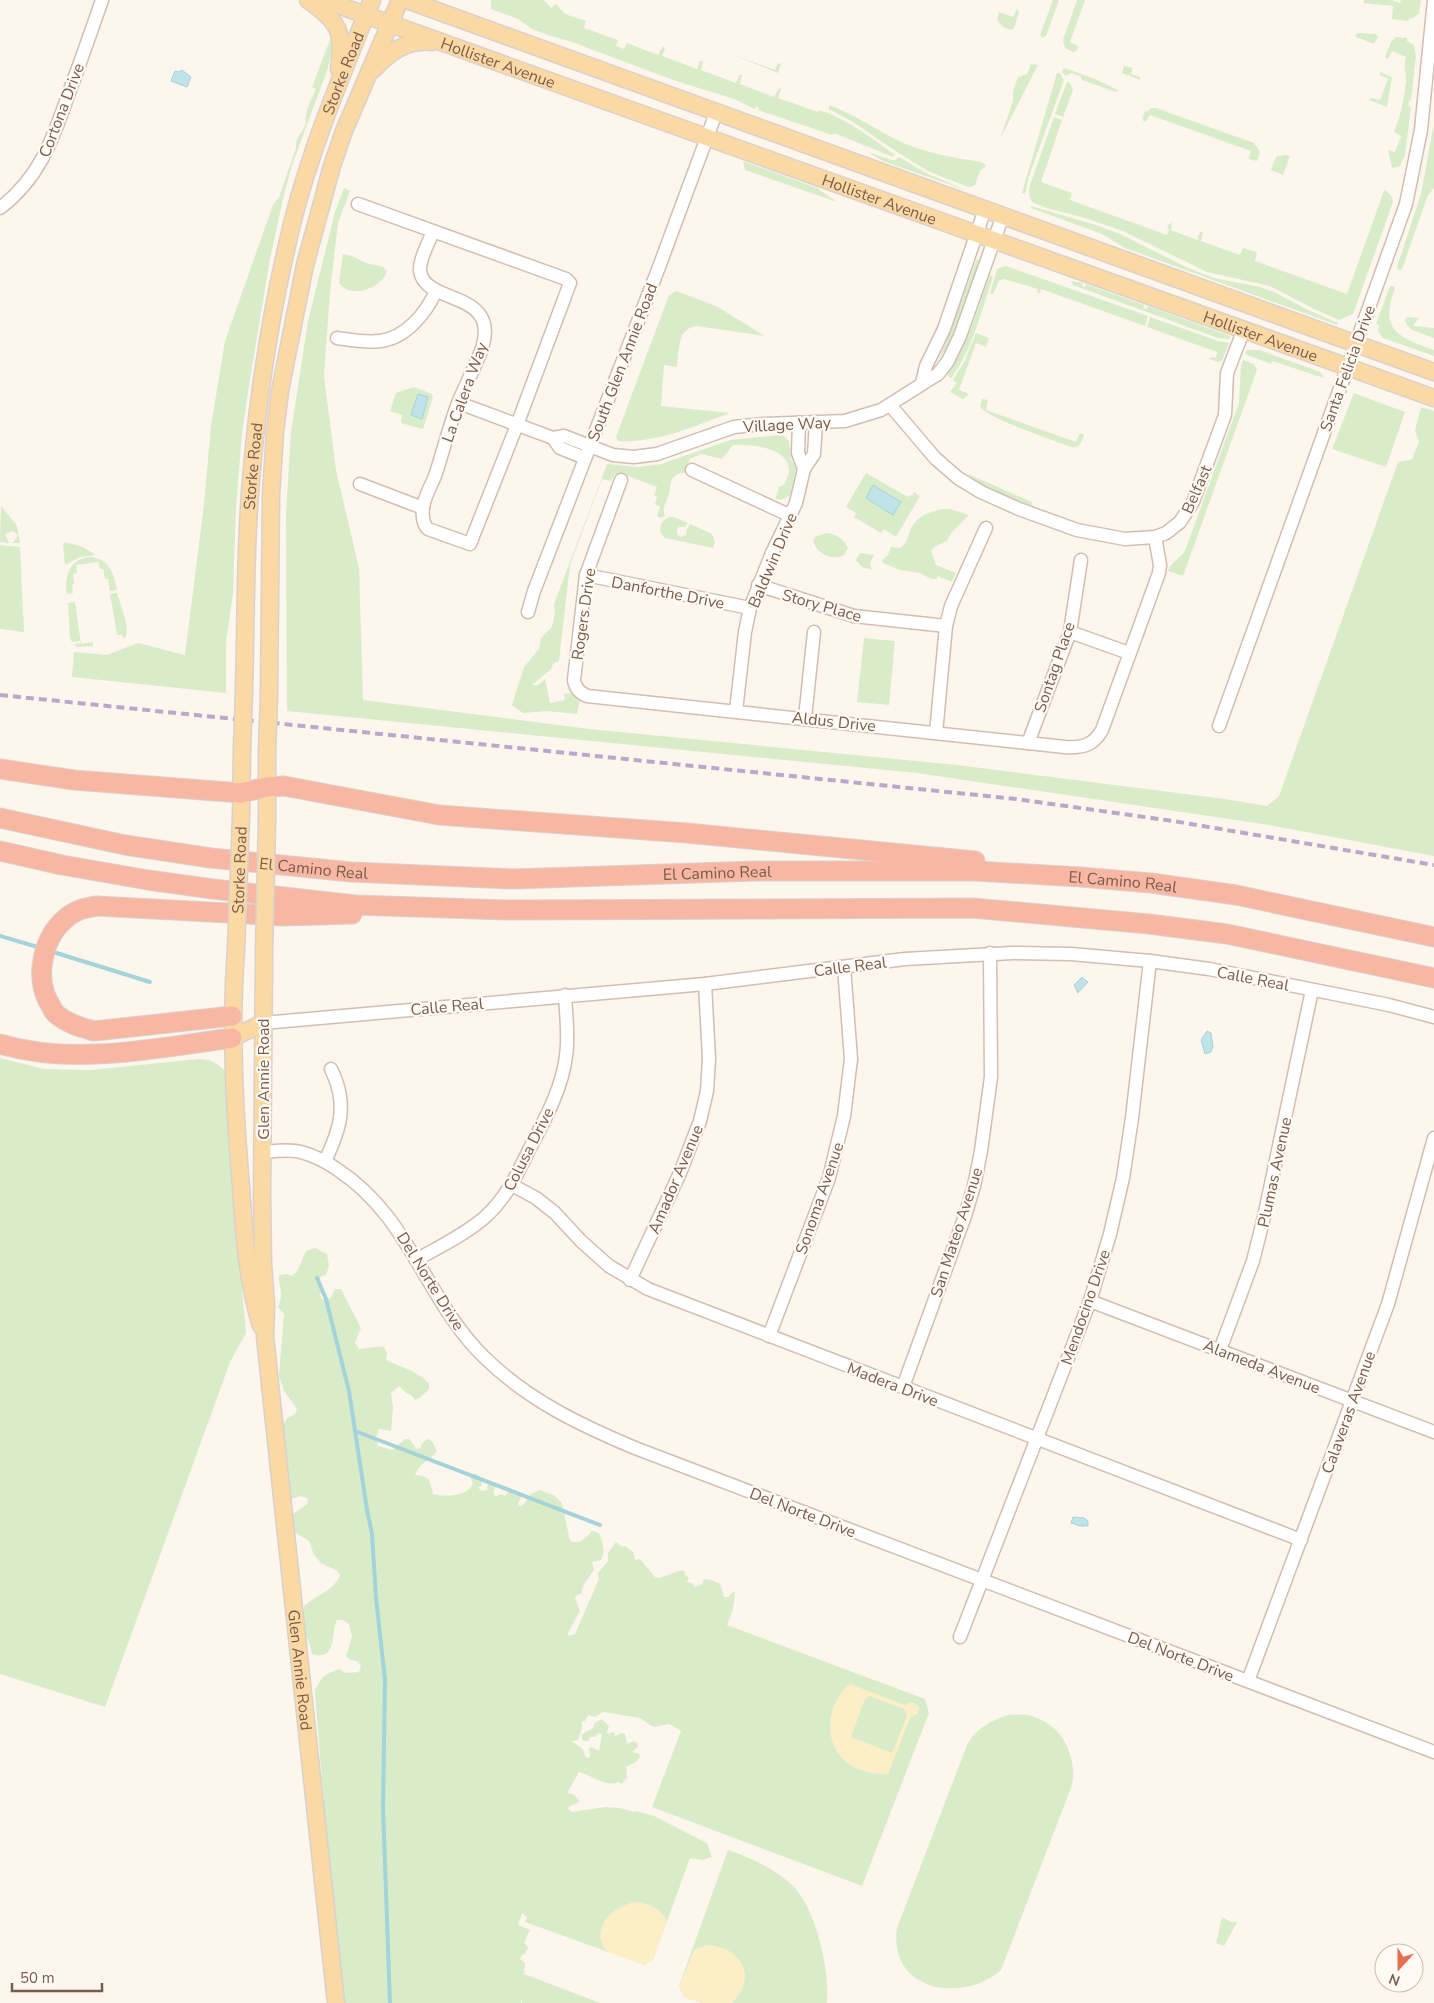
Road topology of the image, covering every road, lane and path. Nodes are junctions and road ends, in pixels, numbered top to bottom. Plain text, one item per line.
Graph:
1 (102, 0) edge
2 (308, 0) edge
3 (324, 0) edge
4 (372, 0) edge
5 (400, 0) edge
6 (407, 0) edge
7 (440, 0) edge
8 (1434, 0) edge
9 (366, 15) junction
10 (389, 24) junction
11 (491, 31) junction
12 (446, 44) junction
13 (361, 89) junction
14 (337, 91) junction
15 (716, 113) junction
16 (707, 137) junction
17 (358, 204) dead end
18 (0, 208) edge
19 (985, 209) junction
20 (1003, 215) junction
21 (433, 231) junction
22 (977, 233) junction
23 (994, 239) junction
24 (436, 291) junction
25 (1244, 329) junction
26 (337, 338) dead end
27 (1356, 344) junction
28 (1348, 366) junction
29 (1434, 372) edge
30 (922, 383) junction
31 (1434, 398) edge
32 (459, 403) junction
33 (890, 405) junction
34 (816, 423) junction
35 (800, 424) junction
36 (517, 425) junction
37 (588, 452) junction
38 (804, 469) junction
39 (692, 470) dead end
40 (621, 480) dead end
41 (360, 484) dead end
42 (423, 508) junction
43 (791, 516) junction
44 (986, 528) dead end
45 (1155, 537) junction
46 (1081, 560) dead end
47 (586, 575) junction
48 (758, 585) junction
49 (750, 608) junction
50 (528, 612) dead end
51 (946, 626) junction
52 (814, 632) dead end
53 (1070, 632) junction
54 (1129, 653) junction
55 (580, 692) joint
56 (736, 711) junction
57 (805, 718) junction
58 (1219, 726) dead end
59 (936, 733) junction
60 (1028, 743) junction
61 (0, 770) edge
62 (267, 787) junction
63 (241, 793) junction
64 (0, 818) edge
65 (268, 820) joint
66 (0, 851) edge
67 (1080, 877) junction
68 (508, 910) junction
69 (1434, 937) edge
70 (236, 949) joint
71 (990, 953) junction
72 (1150, 961) junction
73 (844, 967) junction
74 (1434, 978) edge
75 (705, 984) junction
76 (1312, 990) junction
77 (565, 995) junction
78 (232, 1016) junction
79 (1434, 1016) edge
80 (263, 1023) junction
81 (232, 1038) junction
82 (0, 1044) edge
83 (331, 1070) dead end
84 (1434, 1138) edge
85 (264, 1152) junction
86 (325, 1161) junction
87 (512, 1185) junction
88 (416, 1260) junction
89 (630, 1280) junction
90 (1090, 1301) junction
91 (769, 1336) junction
92 (264, 1337) junction
93 (1220, 1350) junction
94 (902, 1387) junction
95 (1352, 1400) junction
96 (1434, 1432) edge
97 (1037, 1438) junction
98 (1301, 1540) junction
99 (982, 1580) junction
100 (960, 1637) dead end
101 (1248, 1682) junction
102 (1434, 1752) edge
103 (336, 2003) edge

1 - 18 street, Cortona Drive
2 - 14 main road
3 - 9 main road, Hollister Avenue
4 - 9 main road, Storke Road
5 - 10 main road, Storke Road
6 - 11 main road, Hollister Avenue
7 - 11 main road
8 - 27 street, Santa Felicia Drive
9 - 10 main road, Hollister Avenue
9 - 14 main road, Storke Road
10 - 12 main road, Hollister Avenue
10 - 13 main road, Storke Road
11 - 15 main road, Hollister Avenue
12 - 13 main road
12 - 16 main road, Hollister Avenue
13 - 62 main road, Storke Road, bridge
14 - 63 main road, Storke Road, bridge
15 - 16 street, South Glen Annie Road
15 - 19 main road, Hollister Avenue
16 - 22 main road, Hollister Avenue
16 - 37 street, South Glen Annie Road
17 - 21 street
19 - 20 main road, Hollister Avenue
19 - 22 street
20 - 23 street, Village Way
20 - 27 main road, Hollister Avenue
21 - 24 street, La Calera Way
21 - 36 street
22 - 23 main road, Hollister Avenue
22 - 30 street
23 - 25 main road, Hollister Avenue
23 - 30 street, Village Way
24 - 26 street
24 - 32 street, La Calera Way
25 - 28 main road, Hollister Avenue
25 - 45 street, Belfast
27 - 28 street, Santa Felicia Drive
27 - 29 main road, Hollister Avenue
28 - 31 main road, Hollister Avenue
28 - 58 street, Santa Felicia Drive
30 - 33 street, Village Way
32 - 36 street, Village Way
32 - 42 street, La Calera Way
33 - 34 street, Village Way
33 - 45 street
34 - 35 street, Village Way
34 - 38 street, Baldwin Drive
35 - 37 street, Village Way
35 - 38 street, Baldwin Drive
36 - 37 street, Village Way
36 - 42 street, La Calera Way
37 - 50 street, South Glen Annie Road
38 - 43 street, Baldwin Drive
39 - 43 street
40 - 47 street, Rogers Drive
41 - 42 street
43 - 48 street, Baldwin Drive
44 - 51 street
45 - 54 street
46 - 53 street, Sontag Place
47 - 49 street, Danforthe Drive
47 - 55 street, Rogers Drive
48 - 49 street, Baldwin Drive
48 - 51 street, Story Place
49 - 56 street, Baldwin Drive
51 - 59 street
52 - 57 street
53 - 54 street
53 - 60 street, Sontag Place
54 - 60 street, Aldus Drive
55 - 56 street, Aldus Drive
56 - 57 street, Aldus Drive
57 - 59 street, Aldus Drive
59 - 60 street, Aldus Drive
61 - 63 highway
62 - 63 highway
62 - 65 main road, Storke Road
62 - 67 highway
63 - 70 main road, Storke Road, bridge
64 - 67 highway, El Camino Real
65 - 80 main road, Glen Annie Road, bridge
66 - 68 highway, El Camino Real
67 - 69 highway, El Camino Real
68 - 74 highway, El Camino Real
68 - 78 highway
70 - 78 main road, Glen Annie Road
71 - 72 street, Calle Real
71 - 73 street, Calle Real
71 - 94 street, San Mateo Avenue
72 - 76 street, Calle Real
72 - 90 street, Mendocino Drive
73 - 75 street, Calle Real
73 - 91 street, Sonoma Avenue
75 - 77 street, Calle Real
75 - 89 street, Amador Avenue
76 - 79 street, Calle Real
76 - 93 street, Plumas Avenue
77 - 80 street, Calle Real
77 - 87 street, Colusa Drive
78 - 80 main road
78 - 81 main road, Glen Annie Road
80 - 81 main road
80 - 85 main road, Glen Annie Road
81 - 82 highway
81 - 92 main road, Glen Annie Road
83 - 86 street
84 - 95 street, Calaveras Avenue
85 - 86 street, Del Norte Drive
85 - 92 main road, Glen Annie Road
86 - 88 street, Del Norte Drive
87 - 88 street, Colusa Drive
87 - 89 street, Madera Drive
88 - 99 street, Del Norte Drive
89 - 91 street, Madera Drive
90 - 93 street, Alameda Avenue
90 - 97 street, Mendocino Drive
91 - 94 street, Madera Drive
92 - 103 main road, Glen Annie Road
93 - 95 street, Alameda Avenue
94 - 97 street, Madera Drive
95 - 96 street, Alameda Avenue
95 - 98 street, Calaveras Avenue
97 - 98 street, Madera Drive
97 - 99 street, Mendocino Drive
98 - 101 street, Calaveras Avenue
99 - 100 street, Mendocino Drive
99 - 101 street, Del Norte Drive
101 - 102 street, Del Norte Drive

